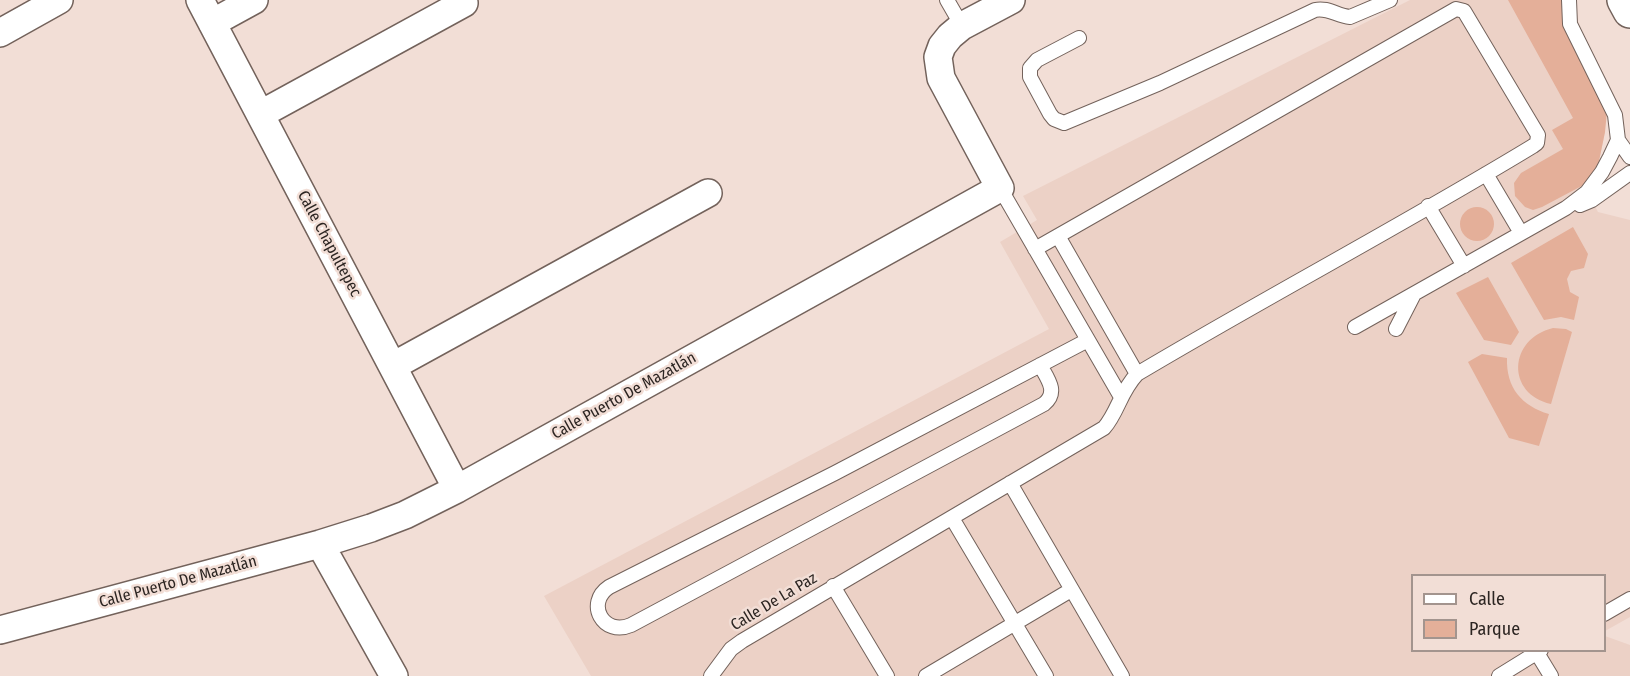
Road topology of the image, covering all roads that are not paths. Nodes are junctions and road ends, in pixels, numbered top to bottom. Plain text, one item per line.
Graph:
1 (59, 0) edge
2 (254, 0) edge
3 (947, 0) edge
4 (1011, 0) edge
5 (1390, 0) edge
6 (1569, 0) edge
7 (1624, 0) edge
8 (464, 3) dead end
9 (206, 11) edge
10 (1630, 11) edge
11 (962, 26) junction
12 (0, 33) edge
13 (1079, 38) dead end
14 (261, 114) junction
15 (1618, 140) junction
16 (1630, 157) edge
17 (1630, 173) edge
18 (1486, 174) junction
19 (1000, 188) junction
20 (708, 194) dead end
21 (1428, 206) junction
22 (1566, 208) junction
23 (1521, 233) junction
24 (1058, 236) junction
25 (1035, 249) junction
26 (1464, 266) junction
27 (1414, 294) junction
28 (1355, 327) dead end
29 (1396, 329) dead end
30 (1088, 340) junction
31 (1040, 365) junction
32 (393, 366) junction
33 (1137, 374) junction
34 (1121, 397) junction
35 (1010, 483) junction
36 (457, 489) junction
37 (952, 518) junction
38 (320, 544) junction
39 (833, 586) junction
40 (1071, 590) junction
41 (1630, 599) edge
42 (1606, 613) edge
43 (1015, 624) junction
44 (0, 630) edge
45 (1539, 652) edge
46 (394, 676) edge
47 (711, 676) edge
48 (887, 676) edge
49 (926, 676) edge
50 (1046, 676) edge
51 (1122, 676) edge
52 (1499, 676) edge
53 (1551, 676) edge

1 - 12 street
2 - 9 street
3 - 11 lane
4 - 11 street
5 - 13 lane
6 - 15 lane
7 - 10 main road
8 - 14 street
9 - 14 street, Calle Chapultepec
11 - 19 street
14 - 32 street, Calle Chapultepec
15 - 16 lane
15 - 22 lane
17 - 22 lane
18 - 21 lane
18 - 23 lane
18 - 24 lane
19 - 25 lane
19 - 36 street, Calle Puerto De Mazatlán
20 - 32 street
21 - 26 lane
21 - 33 lane
22 - 23 lane
23 - 26 lane
24 - 25 lane
24 - 33 lane
25 - 30 lane
26 - 27 lane
27 - 28 lane
27 - 29 lane
30 - 31 lane
30 - 34 lane
31 - 31 lane
32 - 36 street, Calle Chapultepec
33 - 34 lane, Calle De La Paz
34 - 35 lane, Calle De La Paz
35 - 37 lane, Calle De La Paz
35 - 40 lane
36 - 38 street, Calle Puerto De Mazatlán
37 - 39 lane, Calle De La Paz
37 - 43 lane
38 - 44 street, Calle Puerto De Mazatlán
38 - 46 street
39 - 47 lane, Calle De La Paz
39 - 48 lane
40 - 43 lane
40 - 51 lane
41 - 42 lane
43 - 49 lane
43 - 50 lane
45 - 52 lane
45 - 53 lane

